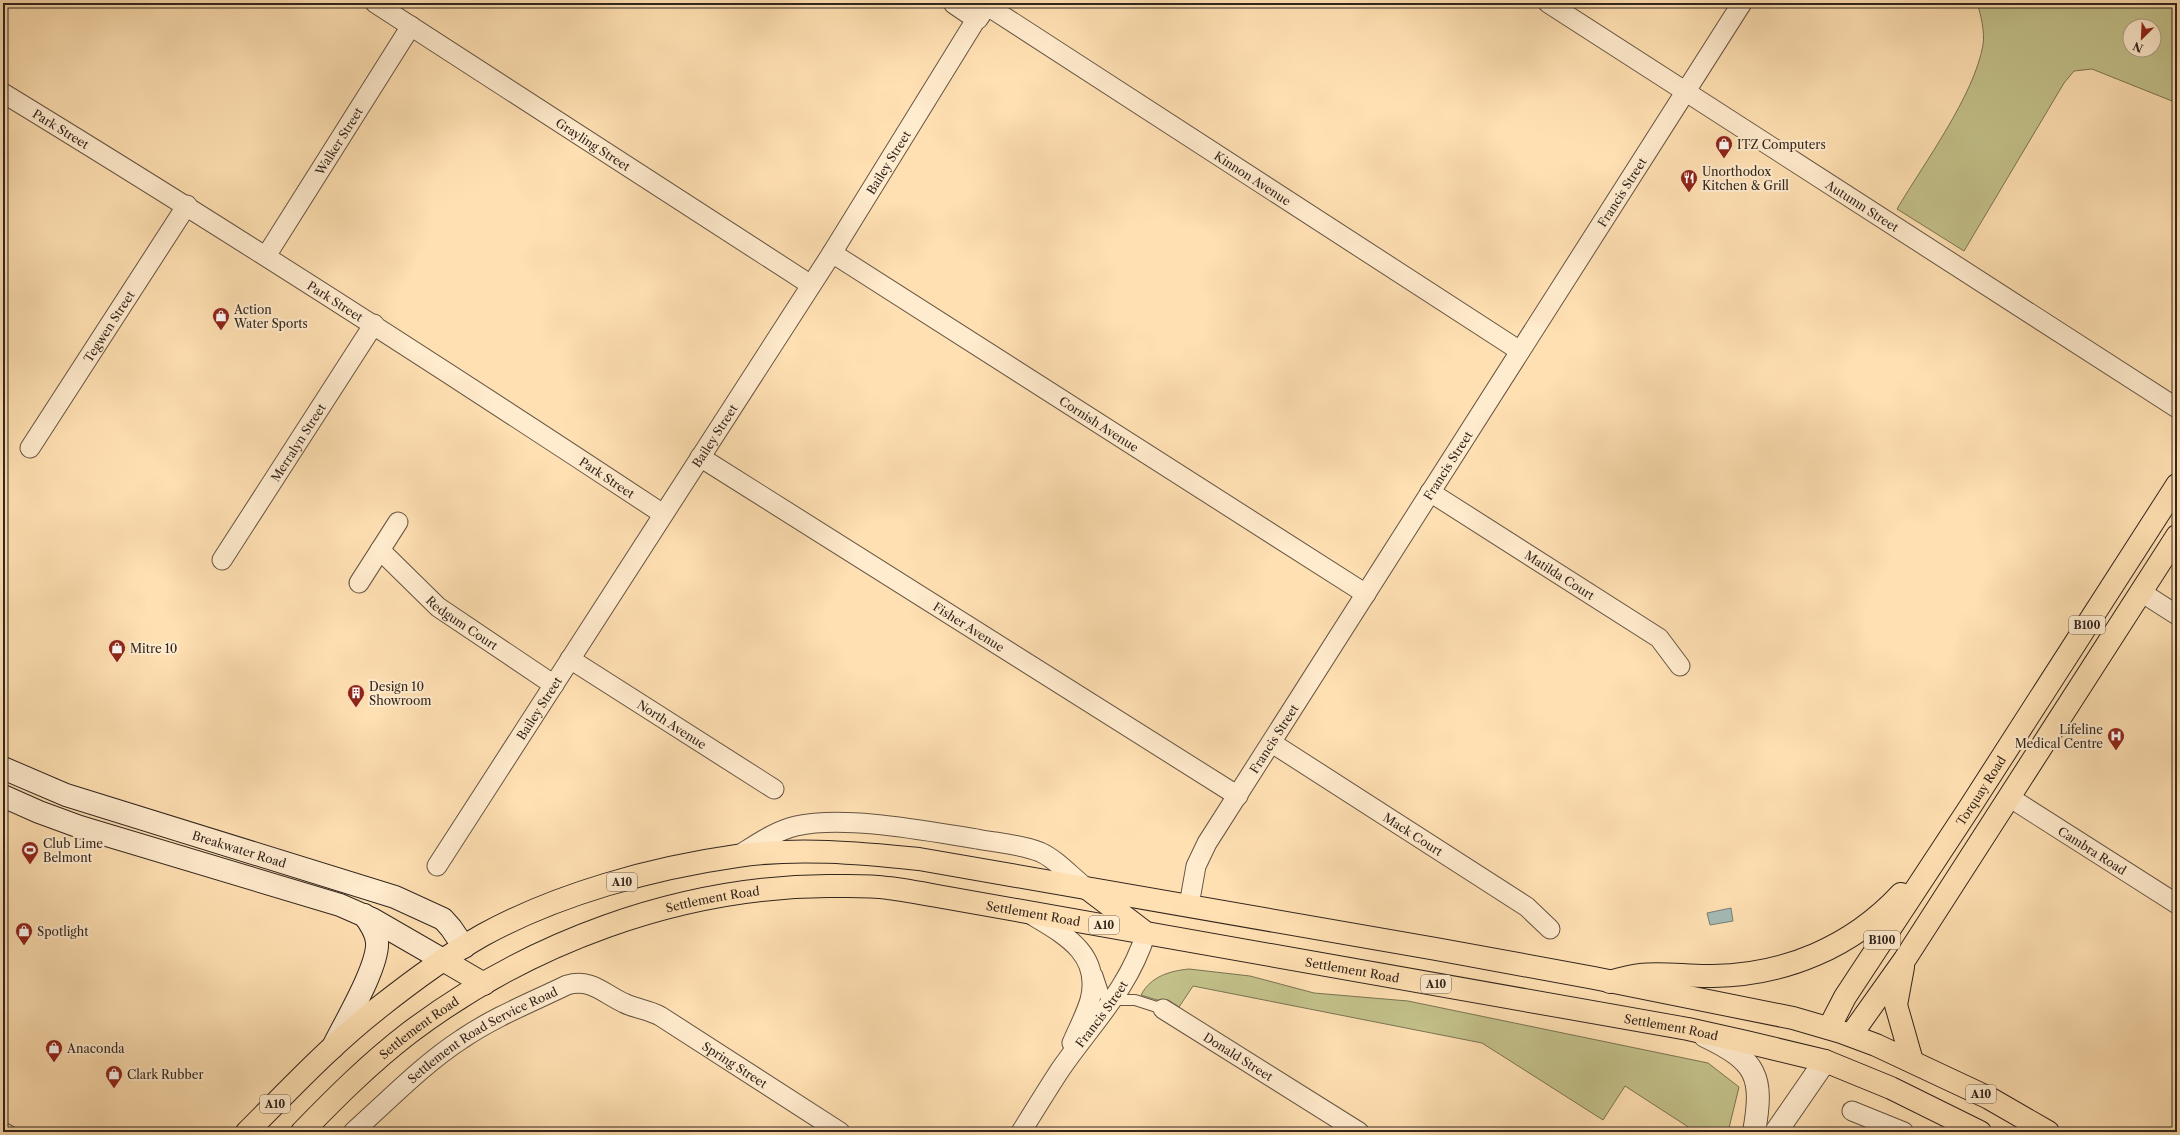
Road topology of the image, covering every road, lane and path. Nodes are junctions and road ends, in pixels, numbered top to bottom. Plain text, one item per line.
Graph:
1 (375, 3) edge
2 (955, 3) edge
3 (1548, 3) edge
4 (1742, 3) edge
5 (983, 8) edge
6 (411, 26) junction
7 (1686, 90) junction
8 (3, 94) edge
9 (187, 205) junction
10 (832, 253) junction
11 (266, 256) junction
12 (811, 285) junction
13 (374, 324) junction
14 (1520, 351) junction
15 (2177, 408) edge
16 (30, 448) dead end
17 (700, 457) junction
18 (2177, 485) edge
19 (1430, 492) junction
20 (663, 514) junction
21 (398, 522) dead end
22 (2177, 536) edge
23 (380, 550) junction
24 (222, 560) dead end
25 (359, 583) dead end
26 (2141, 592) junction
27 (1366, 594) junction
28 (2177, 615) edge
29 (570, 659) junction
30 (1680, 666) dead end
31 (554, 685) junction
32 (1272, 743) junction
33 (3, 768) edge
34 (774, 789) dead end
35 (3, 796) edge
36 (1238, 796) junction
37 (2008, 797) junction
38 (213, 840) junction
39 (1938, 854) junction
40 (738, 856) junction
41 (205, 864) junction
42 (437, 866) dead end
43 (1085, 887) junction
44 (2177, 904) edge
45 (1189, 905) junction
46 (1025, 911) junction
47 (364, 915) junction
48 (1550, 929) dead end
49 (1146, 932) junction
50 (1070, 939) junction
51 (1184, 939) junction
52 (464, 947) junction
53 (1905, 958) junction
54 (443, 960) junction
55 (1610, 982) junction
56 (484, 984) junction
57 (1113, 1001) junction
58 (626, 1004) joint
59 (1163, 1008) joint
60 (1829, 1028) junction
61 (1688, 1029) junction
62 (1851, 1035) junction
63 (333, 1047) junction
64 (1825, 1061) junction
65 (1912, 1061) junction
66 (1061, 1070) junction
67 (1934, 1108) junction
68 (1852, 1111) dead end
69 (3, 1127) edge
70 (308, 1128) edge
71 (12, 1132) edge
72 (247, 1132) edge
73 (353, 1132) edge
74 (840, 1132) edge
75 (1021, 1132) edge
76 (1358, 1132) edge
77 (1754, 1132) edge
78 (1776, 1132) edge
79 (1904, 1132) edge
80 (1952, 1132) edge
81 (1980, 1132) edge
82 (2048, 1132) edge

1 - 6 street, Grayling Street
2 - 5 main road
3 - 7 street, Autumn Street
4 - 7 street, Francis Street
5 - 10 street, Bailey Street
5 - 14 street, Kinnon Avenue
6 - 11 street, Walker Street
6 - 12 street, Grayling Street
7 - 14 street, Francis Street
7 - 15 street, Autumn Street
8 - 9 street, Park Street
9 - 11 street, Park Street
9 - 16 street, Tegwen Street
10 - 12 street, Bailey Street
10 - 27 street, Cornish Avenue
11 - 13 street, Park Street
12 - 17 street, Bailey Street
13 - 20 street, Park Street
13 - 24 street, Merralyn Street
14 - 19 street, Francis Street
17 - 20 street, Bailey Street
17 - 36 street, Fisher Avenue
18 - 39 main road, Torquay Road / B100
19 - 27 street, Francis Street
19 - 30 street, Matilda Court
20 - 29 street, Bailey Street
21 - 23 street
22 - 26 main road, Torquay Road / B100
23 - 25 street
23 - 31 street, Redgum Court
26 - 28 street
26 - 37 main road, Torquay Road / B100
27 - 32 street, Francis Street
29 - 31 street, Bailey Street
29 - 34 street, North Avenue
31 - 42 street, Bailey Street
32 - 36 street, Francis Street
32 - 48 street, Mack Court
33 - 38 main road, Breakwater Road
35 - 41 main road, Breakwater Road
36 - 45 street, Francis Street
37 - 44 street, Cambra Road
37 - 53 main road, Torquay Road / B100
38 - 41 main road
38 - 52 main road, Breakwater Road
39 - 55 main road
39 - 60 main road, Torquay Road / B100
40 - 43 main road, A10
40 - 43 street
40 - 52 main road, A10
41 - 47 main road, Breakwater Road
43 - 45 main road, A10
43 - 49 main road
45 - 51 main road, Francis Street
45 - 55 main road, A10
46 - 49 main road, Settlement Road / A10
46 - 50 street, Francis Street
46 - 56 main road, Settlement Road / A10
47 - 54 main road, Breakwater Road
47 - 63 main road
49 - 51 main road, Settlement Road / A10
49 - 57 street, Francis Street
50 - 57 lane
50 - 66 street, Francis Street
51 - 61 main road, Settlement Road / A10
52 - 54 main road, A10
52 - 56 main road
53 - 62 main road, Torquay Road / B100
53 - 65 main road
54 - 56 main road
54 - 63 main road, A10
55 - 60 main road, A10
56 - 70 main road, Settlement Road / A10
57 - 59 lane, Donald Street
57 - 66 street, Francis Street
58 - 73 street, Settlement Road Service Road
58 - 74 street, Spring Street
59 - 76 street, Donald Street
60 - 62 main road, A10
60 - 64 main road, Torquay Road / B100
61 - 64 main road, Settlement Road / A10
61 - 77 main road
62 - 64 main road, Torquay Road / B100
62 - 65 main road, A10
63 - 72 main road, A10
64 - 67 main road, Settlement Road / A10
64 - 78 main road, Torquay Road
65 - 82 main road, A10
66 - 75 street, Francis Street
67 - 80 street, Settlement Road
67 - 81 main road, Settlement Road / A10
68 - 79 street
69 - 71 lane

